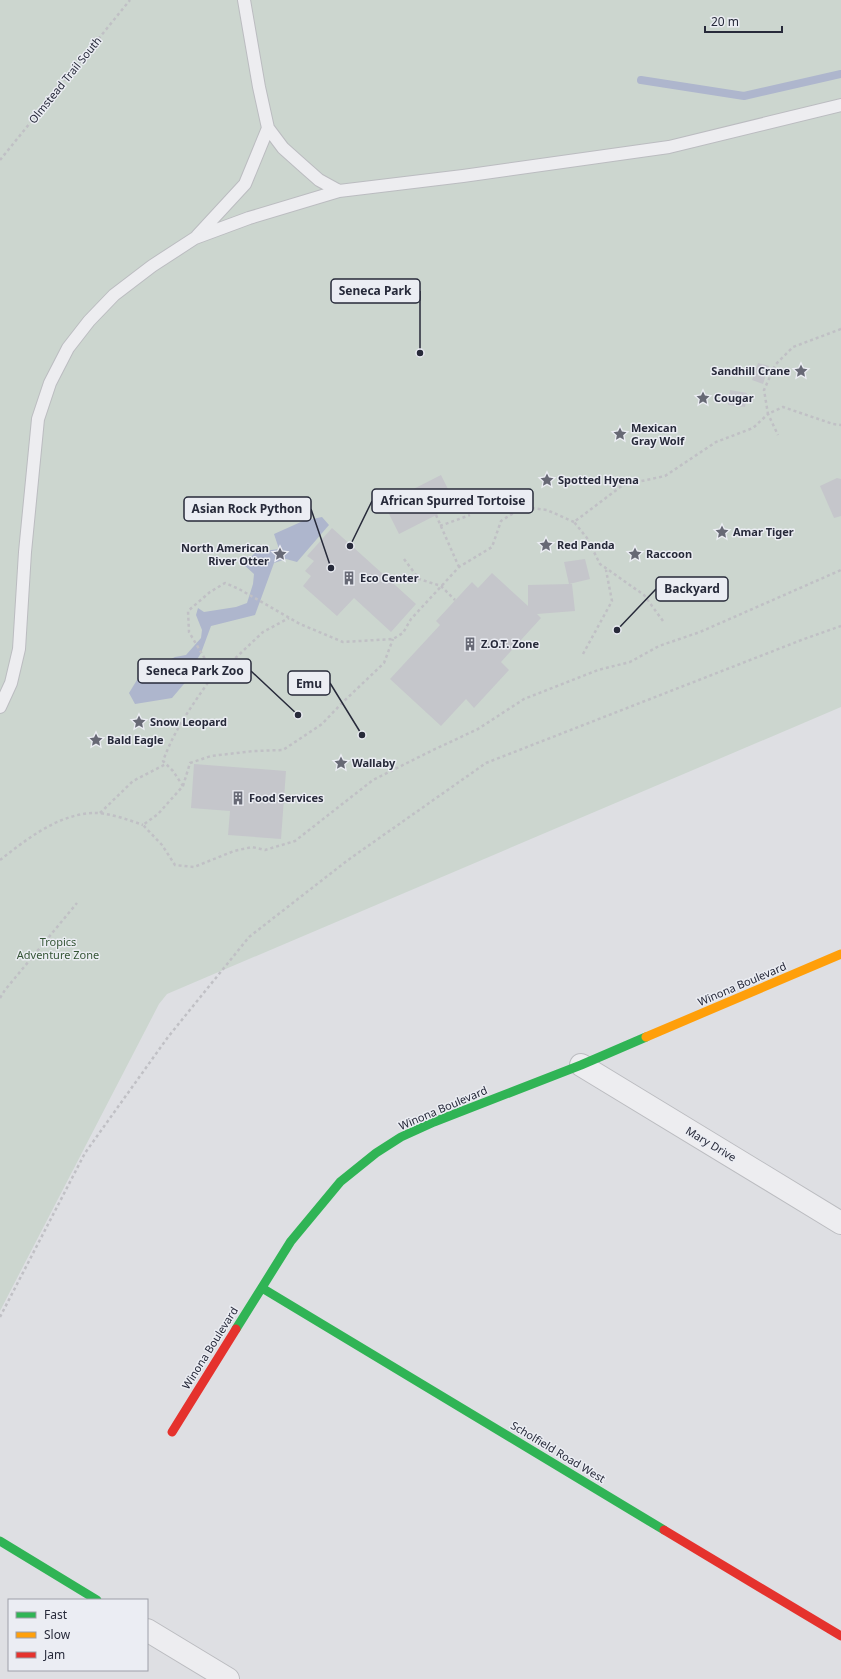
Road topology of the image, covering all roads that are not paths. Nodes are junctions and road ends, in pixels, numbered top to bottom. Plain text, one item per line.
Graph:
1 (244, 0) edge
2 (841, 105) edge
3 (268, 128) junction
4 (339, 191) junction
5 (195, 238) junction
6 (0, 707) edge
7 (841, 954) edge
8 (581, 1065) junction
9 (841, 1223) edge
10 (262, 1288) junction
11 (172, 1432) dead end
12 (0, 1541) edge
13 (96, 1599) edge
14 (148, 1631) edge
15 (841, 1636) edge
16 (228, 1679) edge

1 - 3 lane
2 - 4 lane
3 - 4 lane
3 - 5 lane
4 - 5 lane
5 - 6 lane
7 - 8 street, Winona Boulevard
8 - 9 street, Mary Drive
8 - 10 street, Winona Boulevard
10 - 11 street, Winona Boulevard
10 - 15 street, Scholfield Road West
12 - 13 street
14 - 16 street

